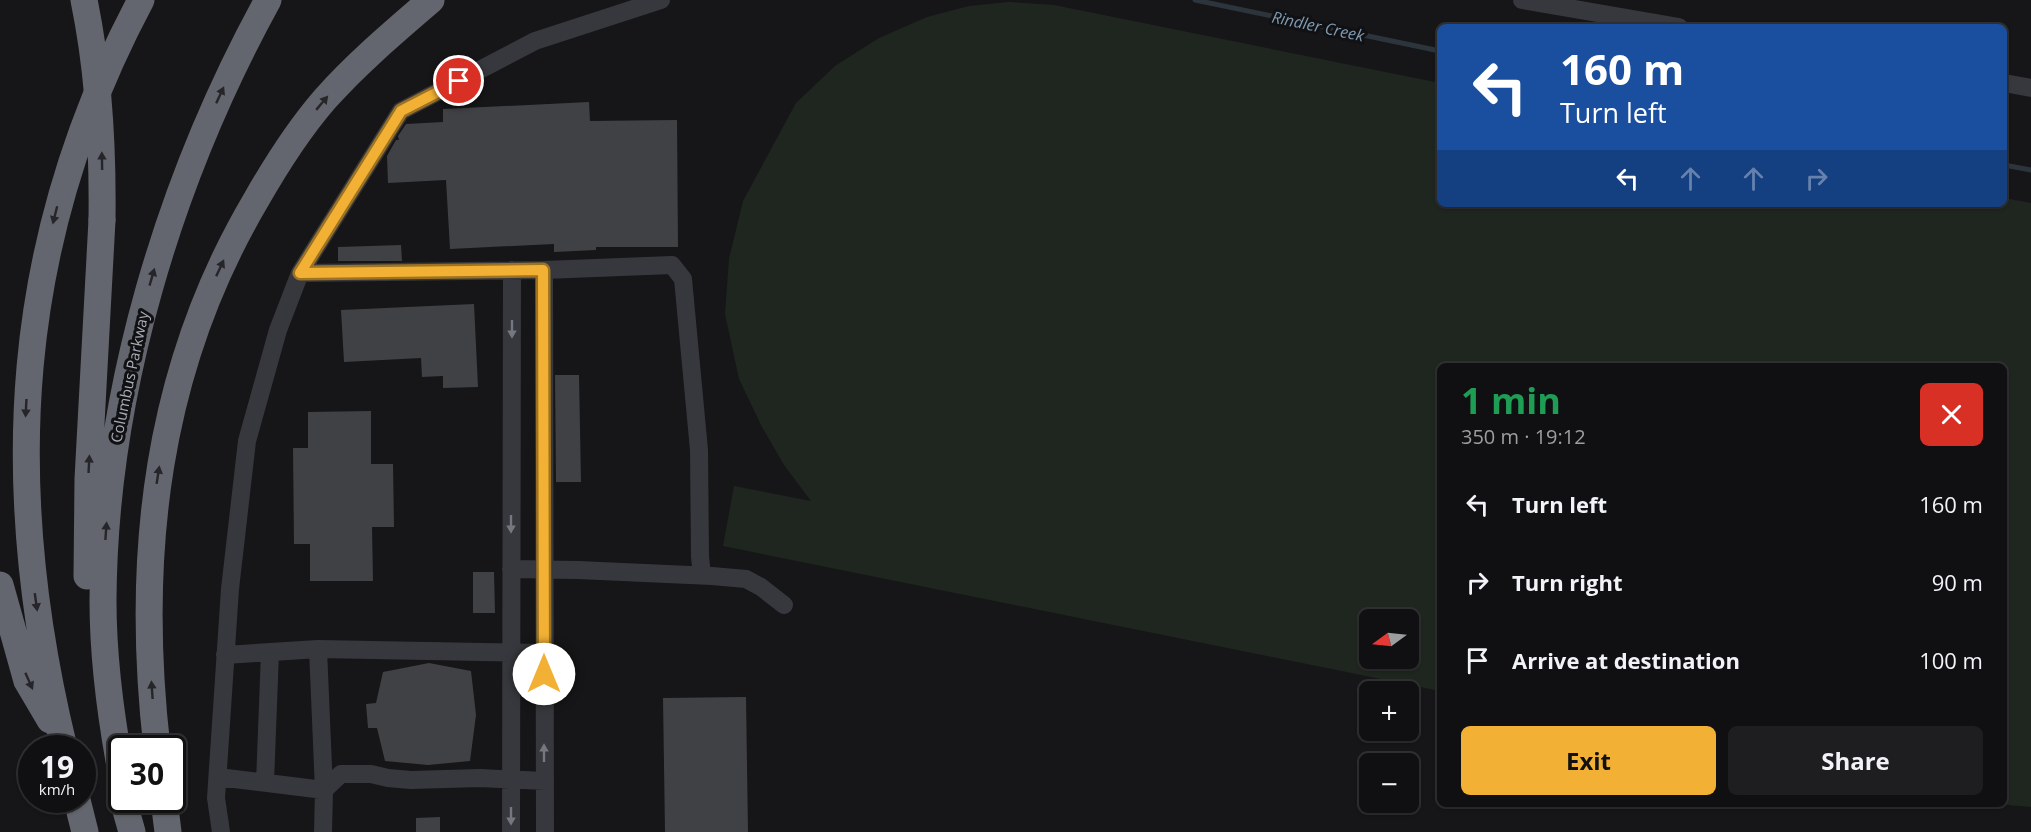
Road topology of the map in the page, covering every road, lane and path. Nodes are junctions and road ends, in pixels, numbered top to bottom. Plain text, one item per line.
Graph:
1 (84, 0) edge
2 (126, 0) edge
3 (141, 0) edge
4 (268, 0) edge
5 (431, 0) edge
6 (661, 0) edge
7 (1522, 0) edge
8 (1662, 24) edge
9 (2007, 84) edge
10 (2031, 88) edge
11 (71, 159) junction
12 (512, 270) junction
13 (543, 270) junction
14 (300, 273) junction
15 (512, 569) junction
16 (544, 570) junction
17 (702, 575) junction
18 (0, 585) edge
19 (784, 605) dead end
20 (318, 649) junction
21 (270, 652) junction
22 (511, 652) junction
23 (544, 653) junction
24 (225, 655) junction
25 (58, 735) edge
26 (62, 735) edge
27 (108, 735) edge
28 (116, 735) edge
29 (156, 735) edge
30 (218, 777) junction
31 (511, 780) junction
32 (544, 781) junction
33 (265, 783) junction
34 (324, 790) junction
35 (80, 813) edge
36 (166, 813) edge
37 (85, 832) edge
38 (168, 832) edge
39 (221, 832) edge
40 (323, 832) edge
41 (511, 832) edge
42 (545, 832) edge

27 -> 1 highway, bridge
2 - 11 highway
3 - 11 highway
28 -> 4 highway, Columbus Parkway
29 -> 5 highway
6 - 14 street
7 - 8 street
9 - 10 street
11 -> 26 highway
12 - 13 street
12 - 14 street
12 -> 15 street
13 - 16 street
13 - 17 street
14 - 24 street
15 - 16 street
15 - 22 street
16 - 17 street
16 - 23 street
17 - 19 street
18 -> 25 highway
20 - 21 street
20 - 22 street
20 - 34 street
21 - 24 street
21 - 33 street
22 - 23 street
22 - 31 street
32 -> 23 street
24 - 30 street
30 - 33 street
30 - 39 street
31 - 32 street
31 - 34 street
31 -> 41 street
32 - 42 street
33 - 34 street
34 - 40 street
35 - 37 highway
36 - 38 highway

